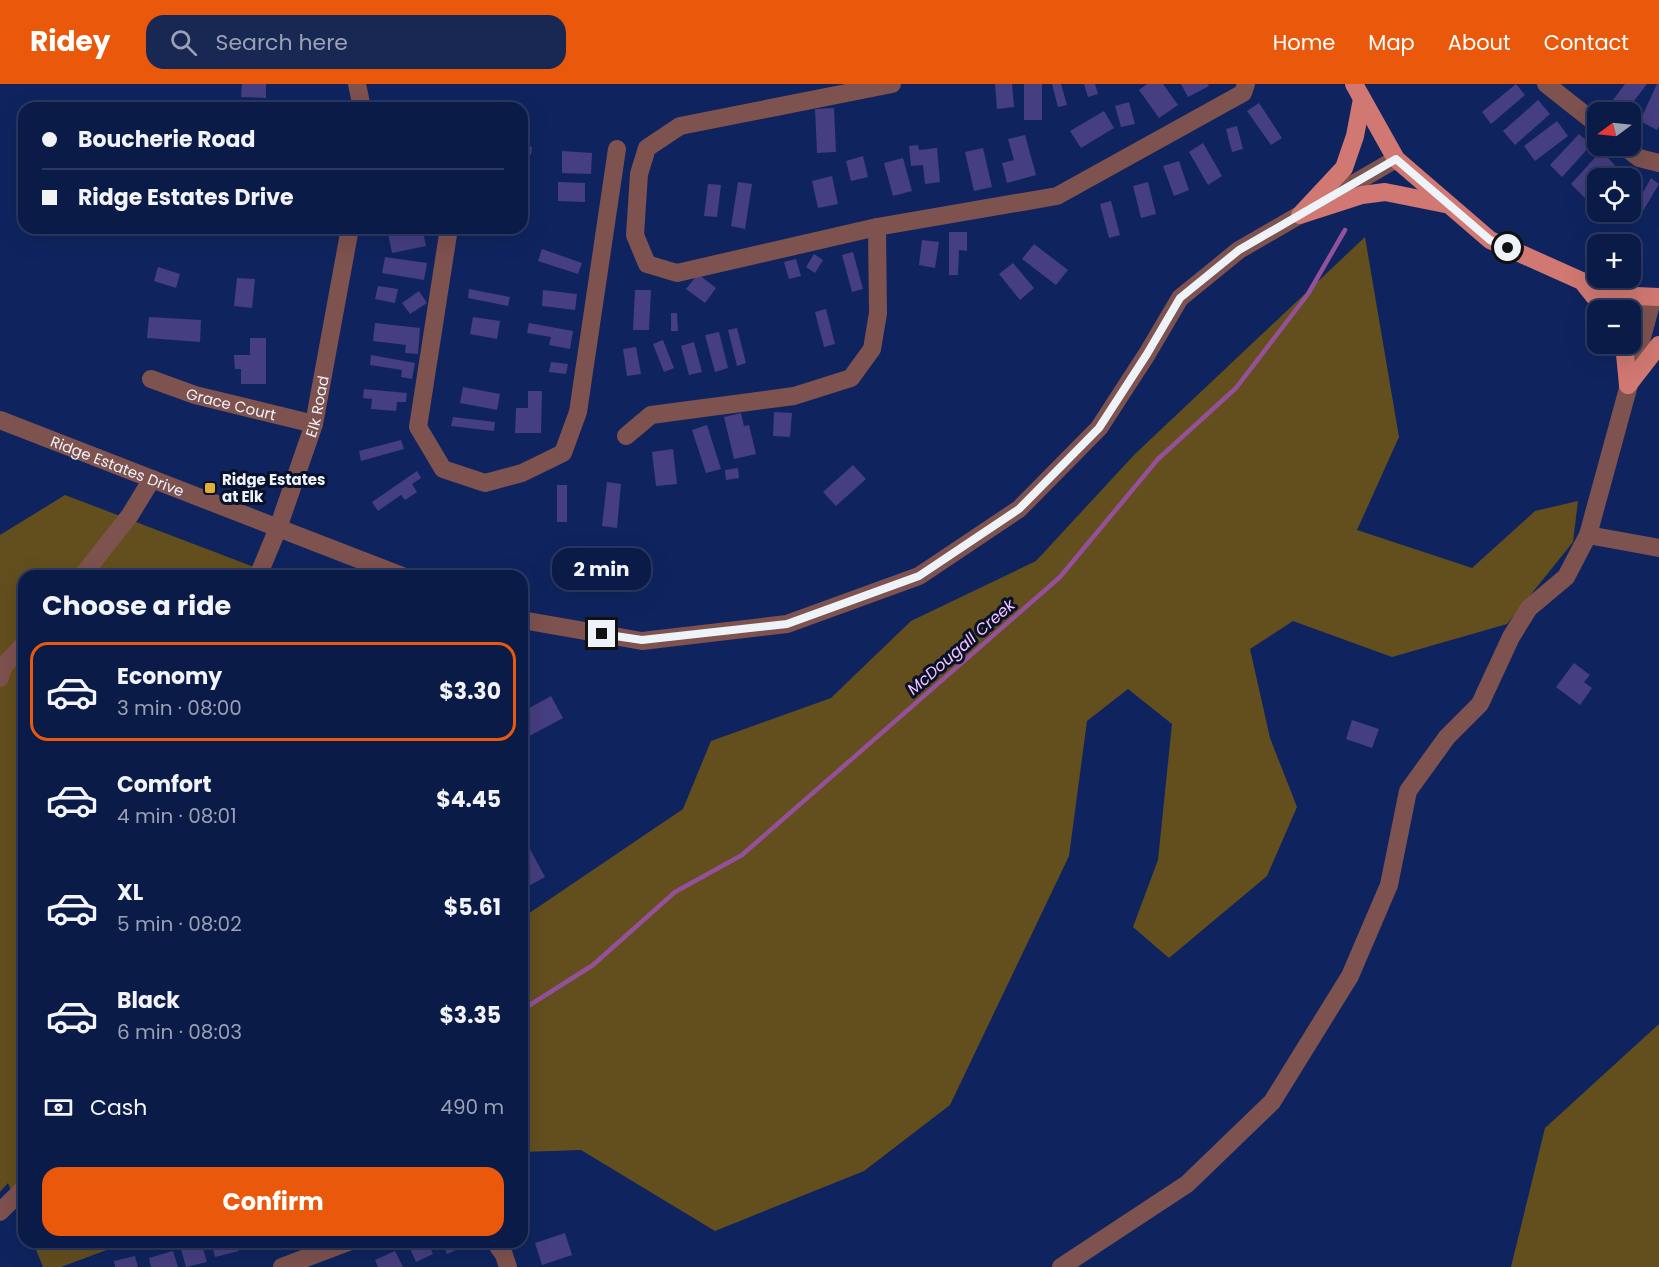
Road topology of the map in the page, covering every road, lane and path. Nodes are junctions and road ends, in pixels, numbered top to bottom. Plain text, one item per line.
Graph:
1 (357, 84) edge
2 (892, 84) edge
3 (1246, 84) edge
4 (1546, 84) edge
5 (1358, 91) edge
6 (361, 102) edge
7 (1587, 116) edge
8 (617, 149) dead end
9 (1636, 156) edge
10 (1396, 159) junction
11 (1659, 163) edge
12 (1449, 205) junction
13 (1300, 215) junction
14 (877, 227) junction
15 (349, 234) edge
16 (448, 234) edge
17 (1582, 281) junction
18 (1656, 297) edge
19 (1597, 300) edge
20 (1659, 345) edge
21 (1625, 354) edge
22 (151, 379) dead end
23 (1628, 385) junction
24 (0, 420) edge
25 (314, 424) junction
26 (626, 436) dead end
27 (152, 479) junction
28 (278, 528) junction
29 (1588, 535) junction
30 (1659, 548) edge
31 (87, 570) edge
32 (260, 570) edge
33 (386, 570) edge
34 (528, 621) edge
35 (18, 651) edge
36 (0, 678) edge
37 (18, 1194) edge
38 (0, 1212) edge
39 (332, 1248) edge
40 (499, 1248) edge
41 (282, 1267) edge
42 (508, 1267) edge
43 (1062, 1267) edge

1 - 6 street
2 - 14 street
3 - 14 street
4 - 7 street
5 - 10 main road
5 - 13 main road
8 - 16 street
9 - 11 street
10 - 12 main road
10 - 13 street
12 - 13 main road
12 - 17 main road
13 - 34 street
14 - 26 street
15 - 25 street, Elk Road
17 - 18 main road
17 - 19 main road
18 - 23 street
20 - 23 main road
21 - 23 main road
22 - 25 street, Grace Court
23 - 29 street
24 - 27 street, Ridge Estates Drive
25 - 28 street, Elk Road
27 - 28 street, Ridge Estates Drive
27 - 31 street
28 - 32 street, Elk Road
28 - 33 street, Ridge Estates Drive
29 - 30 street
29 - 43 street
35 - 36 street
37 - 38 street
39 - 41 street
40 - 42 street

